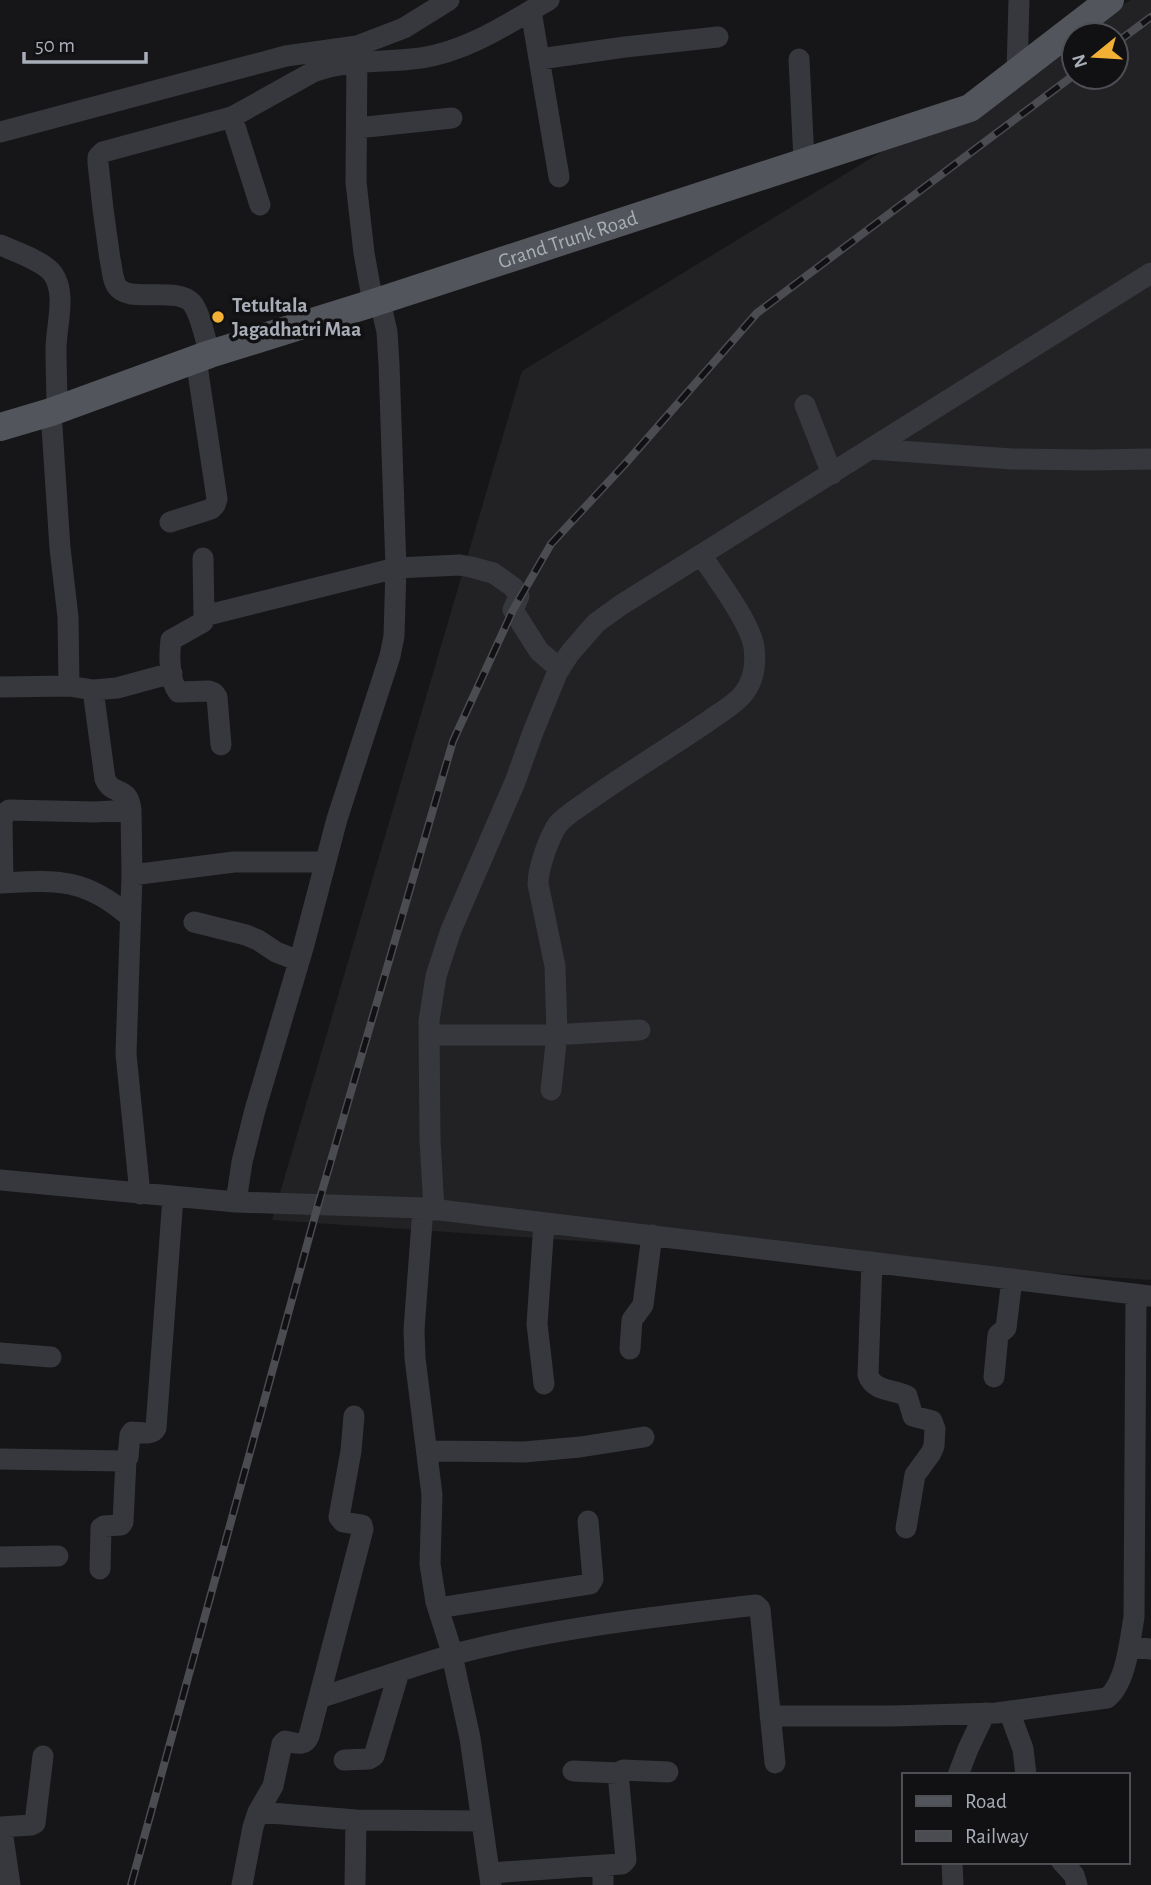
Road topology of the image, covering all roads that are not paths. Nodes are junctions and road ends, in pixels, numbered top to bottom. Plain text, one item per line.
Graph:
1 (449, 0) edge
2 (1019, 0) edge
3 (1110, 0) edge
4 (540, 6) edge
5 (718, 37) dead end
6 (357, 55) junction
7 (540, 59) junction
8 (799, 59) dead end
9 (1017, 72) junction
10 (232, 117) junction
11 (452, 118) dead end
12 (356, 128) junction
13 (0, 132) edge
14 (804, 162) junction
15 (559, 177) dead end
16 (260, 205) dead end
17 (0, 245) edge
18 (1151, 273) edge
19 (377, 302) junction
20 (203, 356) junction
21 (805, 405) dead end
22 (54, 410) junction
23 (0, 427) edge
24 (871, 449) junction
25 (1151, 458) edge
26 (832, 474) junction
27 (170, 522) dead end
28 (702, 556) junction
29 (203, 558) dead end
30 (396, 568) junction
31 (204, 616) junction
32 (560, 668) junction
33 (172, 673) junction
34 (69, 686) junction
35 (0, 687) edge
36 (93, 690) junction
37 (221, 745) dead end
38 (131, 810) junction
39 (325, 862) junction
40 (132, 875) junction
41 (1, 883) edge
42 (129, 916) junction
43 (194, 922) dead end
44 (299, 961) junction
45 (640, 1030) dead end
46 (557, 1034) junction
47 (429, 1035) junction
48 (551, 1090) dead end
49 (0, 1180) edge
50 (139, 1194) junction
51 (173, 1197) junction
52 (236, 1202) junction
53 (429, 1209) junction
54 (544, 1223) junction
55 (652, 1236) junction
56 (872, 1262) junction
57 (1012, 1279) junction
58 (1144, 1295) edge
59 (630, 1349) dead end
60 (0, 1353) edge
61 (51, 1357) dead end
62 (994, 1377) dead end
63 (544, 1384) dead end
64 (354, 1416) dead end
65 (644, 1437) dead end
66 (427, 1451) junction
67 (0, 1459) edge
68 (126, 1460) junction
69 (1143, 1494) edge
70 (588, 1521) dead end
71 (906, 1528) dead end
72 (58, 1556) dead end
73 (0, 1557) edge
74 (100, 1569) dead end
75 (438, 1608) junction
76 (1129, 1647) junction
77 (1151, 1648) edge
78 (452, 1655) junction
79 (399, 1672) junction
80 (319, 1698) junction
81 (1009, 1711) junction
82 (985, 1713) junction
83 (770, 1716) junction
84 (43, 1756) dead end
85 (344, 1760) dead end
86 (775, 1763) dead end
87 (573, 1771) dead end
88 (668, 1772) dead end
89 (618, 1773) junction
90 (959, 1773) edge
91 (1027, 1773) edge
92 (258, 1812) junction
93 (356, 1820) junction
94 (482, 1821) junction
95 (0, 1827) edge
96 (952, 1864) edge
97 (1064, 1864) edge
98 (604, 1875) edge
99 (490, 1879) edge
100 (10, 1885) edge
101 (242, 1885) edge
102 (355, 1885) edge
103 (953, 1885) edge
104 (1077, 1885) edge

1 - 6 street
2 - 9 street
3 - 9 main road, Grand Trunk Road
4 - 6 street
4 - 7 street
5 - 7 street
6 - 10 street
6 - 12 street
6 - 13 street
7 - 15 street
8 - 14 street
9 - 14 main road, Grand Trunk Road
10 - 16 street
10 - 20 street
11 - 12 street
12 - 19 street
14 - 19 main road, Grand Trunk Road
17 - 22 street
18 - 24 street
19 - 20 main road, Grand Trunk Road
19 - 30 street
20 - 22 main road, Grand Trunk Road
20 - 27 street
21 - 26 street
22 - 23 main road, Grand Trunk Road
22 - 34 street
24 - 25 street
24 - 26 street
26 - 28 street
28 - 32 street
28 - 46 street
29 - 31 street
30 - 31 street
30 - 32 street
30 - 39 street
31 - 33 street
32 - 47 street
33 - 36 street
33 - 37 street
34 - 35 street
34 - 36 street
36 - 38 street
38 - 40 street
38 - 41 street
39 - 40 street
39 - 44 street
40 - 42 street
41 - 42 street
42 - 50 street
43 - 44 street
44 - 52 street
45 - 46 street
46 - 47 street
46 - 48 street
47 - 53 street
49 - 50 street
50 - 51 street
51 - 52 street
51 - 68 street
52 - 53 street
53 - 54 street
53 - 66 street
54 - 55 street
54 - 63 street
55 - 56 street
55 - 59 street
56 - 57 street
56 - 71 street
57 - 58 street
57 - 62 street
58 - 69 street
60 - 61 street
64 - 80 street
65 - 66 street
66 - 75 street
67 - 68 street
68 - 74 street
69 - 76 street
70 - 75 street
72 - 73 street
75 - 78 street
76 - 77 street
76 - 81 street
78 - 79 street
78 - 83 street
78 - 94 street
79 - 80 street
79 - 85 street
80 - 92 street
81 - 82 street
81 - 91 street
82 - 83 street
82 - 90 street
83 - 86 street
84 - 95 street
87 - 89 street
88 - 89 street
89 - 98 street
92 - 93 street
92 - 101 street
93 - 94 street
93 - 102 street
94 - 99 street
95 - 100 street
96 - 103 street
97 - 104 street
98 - 99 street

